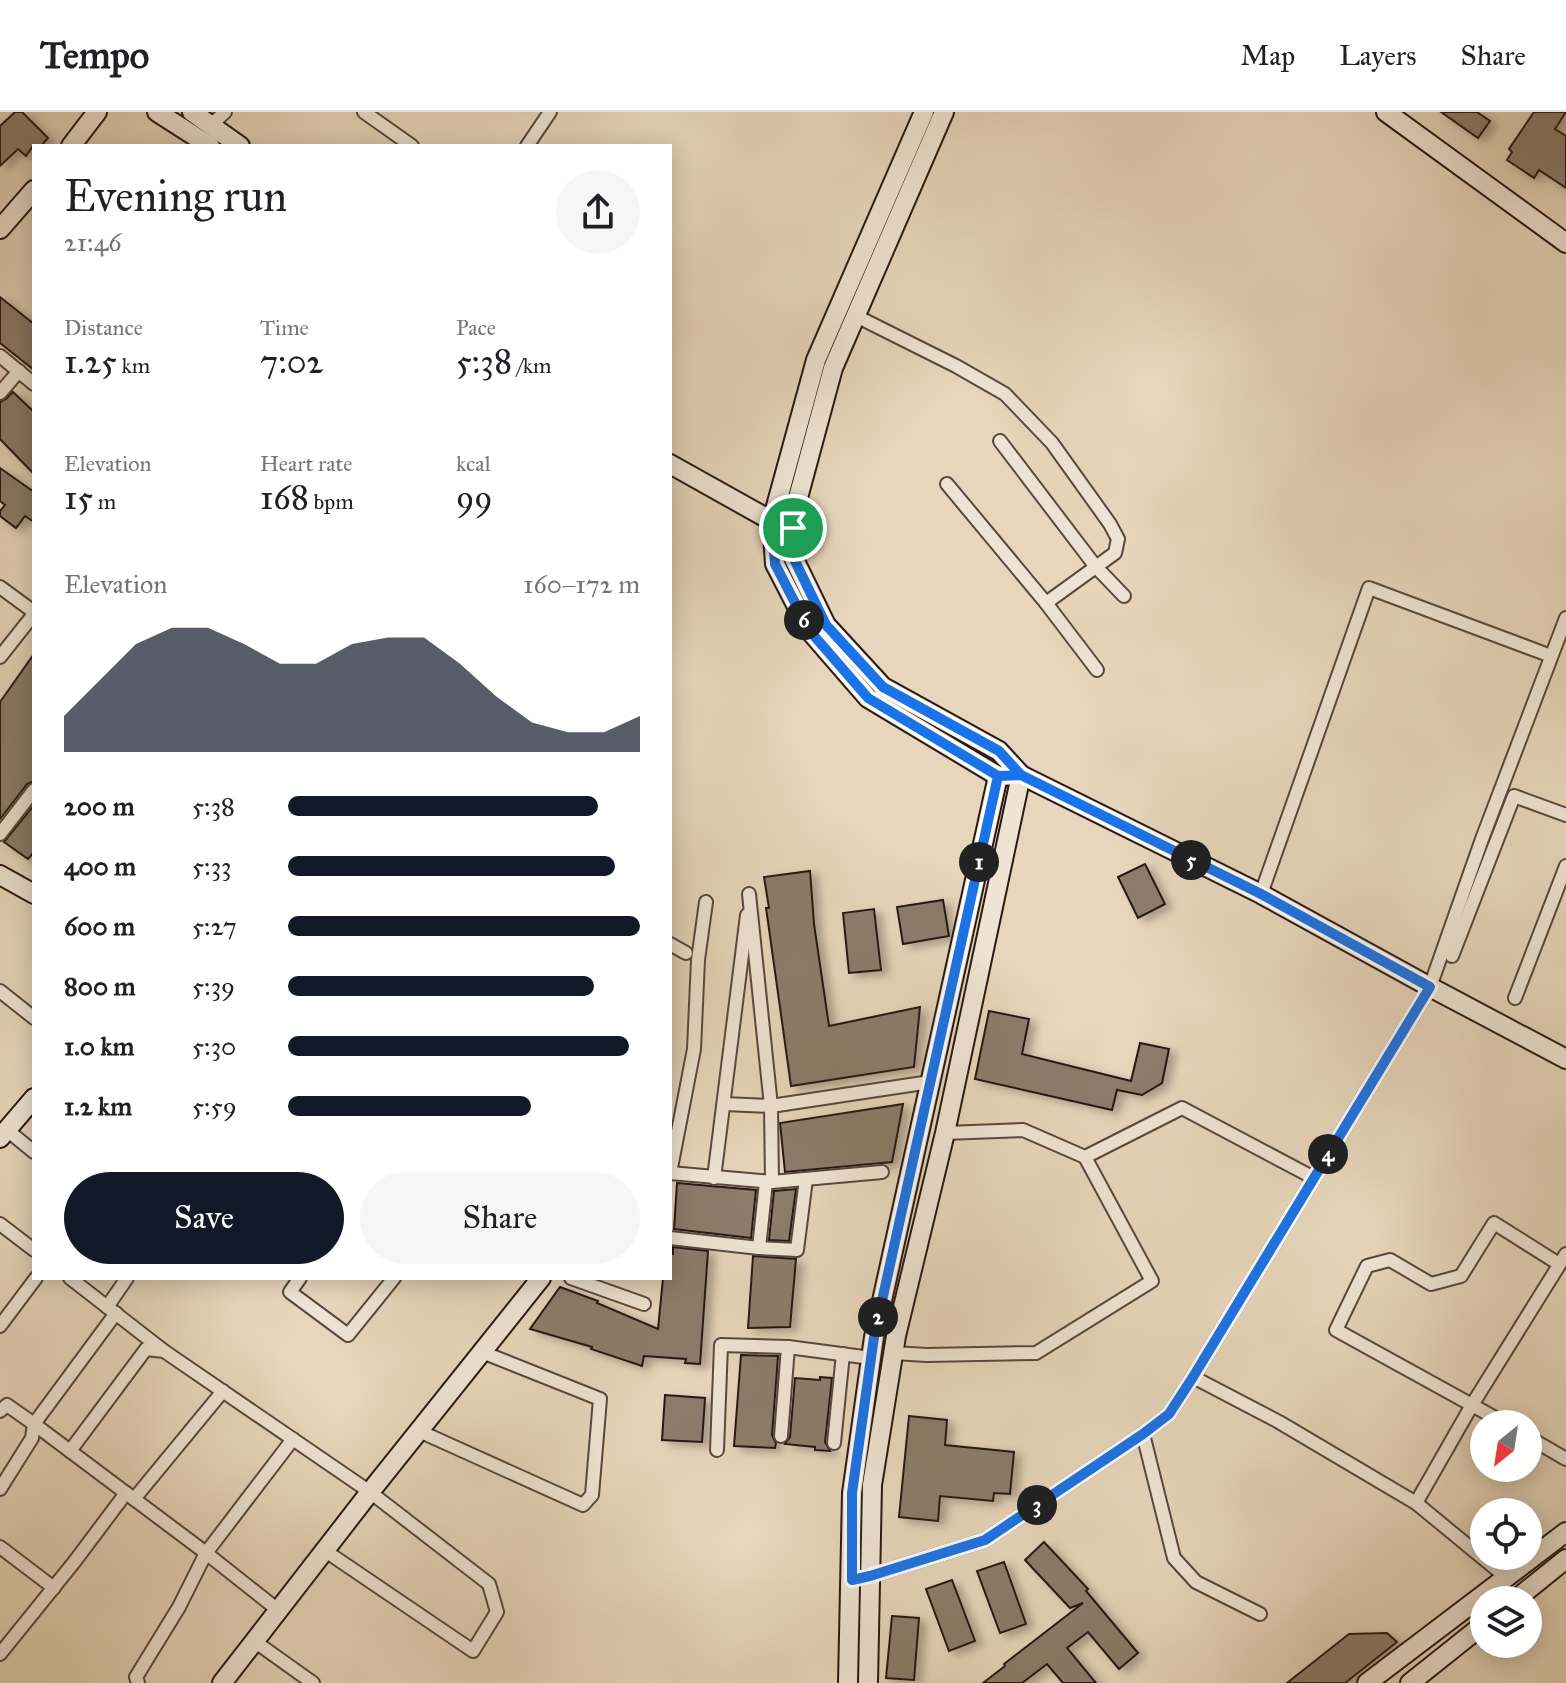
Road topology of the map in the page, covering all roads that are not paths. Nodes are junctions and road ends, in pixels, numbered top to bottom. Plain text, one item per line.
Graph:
1 (97, 112) edge
2 (157, 112) edge
3 (192, 112) edge
4 (225, 112) edge
5 (364, 112) edge
6 (550, 112) edge
7 (924, 112) edge
8 (944, 112) edge
9 (1392, 114) edge
10 (211, 125) junction
11 (73, 144) edge
12 (207, 144) edge
13 (237, 144) edge
14 (409, 144) edge
15 (528, 144) edge
16 (32, 192) edge
17 (0, 229) edge
18 (1566, 243) edge
19 (856, 316) junction
20 (0, 356) edge
21 (19, 371) junction
22 (32, 382) edge
23 (0, 393) edge
24 (1000, 441) dead end
25 (672, 465) edge
26 (947, 484) dead end
27 (772, 521) junction
28 (793, 528) junction
29 (1096, 567) junction
30 (0, 587) edge
31 (1124, 596) dead end
32 (1046, 603) junction
33 (32, 611) edge
34 (32, 616) edge
35 (1566, 618) edge
36 (1551, 656) junction
37 (0, 657) edge
38 (1097, 670) dead end
39 (1021, 775) junction
40 (998, 776) junction
41 (32, 793) edge
42 (1566, 815) edge
43 (0, 834) edge
44 (1566, 866) edge
45 (0, 875) edge
46 (32, 893) edge
47 (1261, 894) junction
48 (706, 902) dead end
49 (672, 945) edge
50 (686, 953) dead end
51 (1452, 956) dead end
52 (1430, 987) junction
53 (0, 991) edge
54 (1515, 998) dead end
55 (32, 1016) edge
56 (1566, 1059) edge
57 (930, 1082) junction
58 (32, 1100) edge
59 (724, 1104) junction
60 (771, 1106) junction
61 (945, 1133) junction
62 (3, 1134) edge
63 (32, 1151) edge
64 (1085, 1157) junction
65 (672, 1163) edge
66 (882, 1172) dead end
67 (672, 1173) edge
68 (714, 1178) junction
69 (1314, 1178) junction
70 (806, 1179) junction
71 (769, 1182) junction
72 (0, 1224) edge
73 (672, 1238) edge
74 (32, 1248) edge
75 (759, 1248) junction
76 (1563, 1259) edge
77 (34, 1280) edge
78 (73, 1280) edge
79 (126, 1280) edge
80 (299, 1280) edge
81 (392, 1280) edge
82 (539, 1280) edge
83 (577, 1280) edge
84 (644, 1304) dead end
85 (112, 1310) junction
86 (0, 1326) edge
87 (788, 1347) junction
88 (164, 1351) junction
89 (482, 1352) junction
90 (893, 1353) junction
91 (843, 1354) junction
92 (871, 1358) junction
93 (1193, 1377) junction
94 (223, 1391) junction
95 (1472, 1405) junction
96 (1481, 1410) edge
97 (0, 1411) edge
98 (34, 1424) junction
99 (419, 1431) junction
100 (1143, 1434) junction
101 (781, 1436) dead end
102 (293, 1439) junction
103 (834, 1443) dead end
104 (1542, 1445) edge
105 (717, 1450) dead end
106 (70, 1451) junction
107 (1566, 1459) edge
108 (0, 1489) edge
109 (370, 1492) junction
110 (130, 1496) junction
111 (1416, 1503) junction
112 (1566, 1532) edge
113 (0, 1547) edge
114 (324, 1550) junction
115 (206, 1553) junction
116 (1566, 1559) edge
117 (1506, 1577) junction
118 (861, 1578) junction
119 (1532, 1586) edge
120 (54, 1588) junction
121 (278, 1610) junction
122 (1260, 1614) dead end
123 (1470, 1635) edge
124 (254, 1641) junction
125 (0, 1654) edge
126 (138, 1683) edge
127 (222, 1683) edge
128 (313, 1683) edge
129 (848, 1683) edge
130 (868, 1683) edge
131 (1367, 1683) edge
132 (1410, 1683) edge

1 - 11 street
2 - 12 street
3 - 10 street
4 - 10 street
5 - 14 street
6 - 15 street
7 - 27 street
8 - 19 street
9 - 18 street
10 - 13 street
16 - 17 street
19 - 28 street
19 - 29 street
20 - 21 street
21 - 22 street
21 - 23 street
24 - 29 street
25 - 27 street
26 - 32 street
27 - 28 street
27 - 40 street
28 - 39 street
29 - 31 street
29 - 32 street
30 - 33 street
32 - 38 street
34 - 37 street
35 - 36 street
36 - 47 street
36 - 52 street
39 - 40 street
39 - 47 street
39 - 61 street
40 - 57 street
41 - 43 street
42 - 51 street
44 - 54 street
45 - 46 street
47 - 52 street
48 - 65 street
49 - 50 street
52 - 56 street
52 - 69 street
53 - 55 street
57 - 60 street
57 - 92 street
58 - 62 street
59 - 60 street
59 - 60 street
59 - 68 street
60 - 71 street
61 - 64 street
61 - 90 street
62 - 63 street
64 - 69 street
64 - 90 street
66 - 70 street
67 - 68 street
68 - 71 street
69 - 93 street
70 - 71 street
70 - 75 street
71 - 75 street
72 - 74 street
73 - 75 street
76 - 95 street
76 - 95 street
77 - 86 street
78 - 85 street
79 - 85 street
80 - 81 street
82 - 89 street
83 - 84 street
85 - 88 street
85 - 98 street
87 - 91 street
87 - 101 street
87 - 105 street
88 - 94 street
88 - 106 street
89 - 99 street
89 - 99 street
90 - 118 street
91 - 92 street
91 - 103 street
92 - 118 street
93 - 100 street
93 - 111 street
94 - 102 street
94 - 110 street
95 - 96 street
95 - 111 street
97 - 98 street
98 - 106 street
98 - 108 street
99 - 109 street
100 - 118 street
100 - 122 street
102 - 109 street
102 - 115 street
104 - 107 street
106 - 110 street
109 - 114 street
109 - 114 street
110 - 115 street
110 - 120 street
111 - 117 street
112 - 117 street
113 - 120 street
114 - 121 street
115 - 121 street
115 - 126 street
116 - 119 street
117 - 131 street
118 - 129 street
118 - 130 street
120 - 125 street
121 - 124 street
123 - 132 street
124 - 127 street
124 - 128 street

